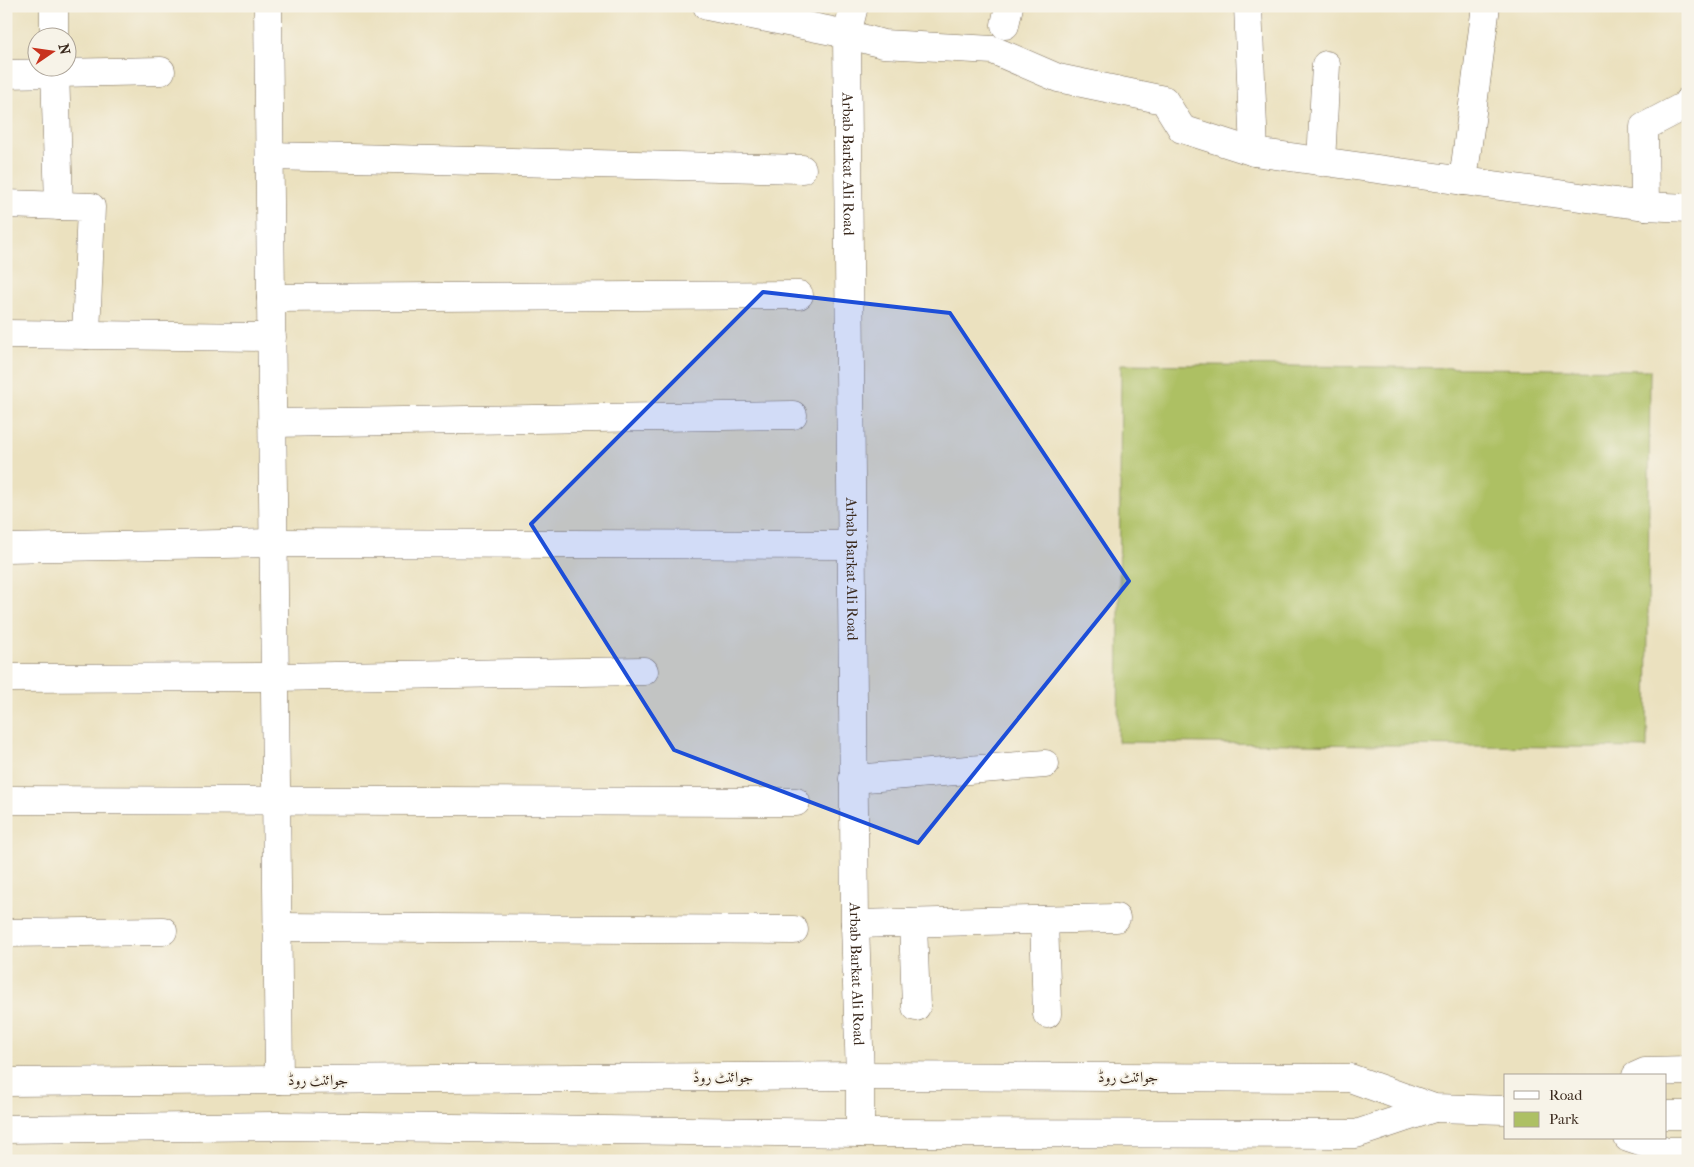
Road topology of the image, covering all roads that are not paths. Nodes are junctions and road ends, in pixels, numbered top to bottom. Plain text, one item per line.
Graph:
1 (54, 6) edge
2 (268, 6) edge
3 (707, 6) edge
4 (854, 6) edge
5 (1248, 6) edge
6 (1486, 6) edge
7 (54, 28) edge
8 (847, 34) junction
9 (1326, 65) dead end
10 (78, 70) edge
11 (161, 71) dead end
12 (28, 72) edge
13 (6, 74) edge
14 (55, 78) edge
15 (1688, 101) edge
16 (1254, 152) junction
17 (270, 156) junction
18 (1321, 162) junction
19 (802, 169) dead end
20 (1463, 181) junction
21 (6, 204) edge
22 (59, 206) junction
23 (1645, 206) junction
24 (1688, 208) edge
25 (799, 296) dead end
26 (271, 298) junction
27 (6, 334) edge
28 (86, 335) junction
29 (272, 337) junction
30 (793, 415) dead end
31 (272, 423) junction
32 (273, 543) junction
33 (852, 545) junction
34 (6, 548) edge
35 (644, 671) dead end
36 (274, 677) junction
37 (6, 678) edge
38 (1045, 764) dead end
39 (854, 779) junction
40 (6, 800) edge
41 (276, 800) junction
42 (796, 802) dead end
43 (1116, 918) dead end
44 (1044, 920) junction
45 (913, 923) junction
46 (855, 924) junction
47 (276, 927) junction
48 (794, 930) dead end
49 (163, 931) dead end
50 (6, 933) edge
51 (916, 1008) dead end
52 (1047, 1014) dead end
53 (1688, 1071) edge
54 (1640, 1074) edge
55 (860, 1076) junction
56 (279, 1080) junction
57 (6, 1082) edge
58 (1434, 1108) junction
59 (1504, 1110) edge
60 (1666, 1115) edge
61 (1688, 1115) edge
62 (6, 1129) edge
63 (860, 1133) junction
64 (1634, 1140) edge
65 (1688, 1151) edge

1 - 7 street
2 - 17 street
3 - 8 street
4 - 8 street, Arbab Barkat Ali Road
5 - 16 street
6 - 20 street
8 - 16 street
8 - 33 street, Arbab Barkat Ali Road
9 - 18 street
10 - 11 street
12 - 13 street
14 - 22 street
15 - 23 street
16 - 18 street
17 - 19 street
17 - 26 street
18 - 20 street
20 - 23 street
21 - 22 street
22 - 28 street
23 - 24 street
25 - 26 street
26 - 29 street
27 - 28 street
28 - 29 street
29 - 31 street
30 - 31 street
31 - 32 street
32 - 33 street
32 - 34 street
32 - 36 street
33 - 39 street, Arbab Barkat Ali Road
35 - 36 street
36 - 37 street
36 - 41 street
38 - 39 street
39 - 46 street, Arbab Barkat Ali Road
40 - 41 street
41 - 42 street
41 - 47 street
43 - 44 street
44 - 45 street
44 - 52 street
45 - 46 street
45 - 51 street
46 - 55 street, Arbab Barkat Ali Road
47 - 48 street
47 - 56 street
49 - 50 street
53 - 54 street
55 - 56 street, جوائنٹ روڈ
55 - 58 street, جوائنٹ روڈ
55 - 63 street, Arbab Barkat Ali Road
56 - 57 street, جوائنٹ روڈ
58 - 59 street, جوائنٹ روڈ
58 - 63 street, جوائنٹ روڈ
60 - 61 street
62 - 63 street, جوائنٹ روڈ
64 - 65 street

